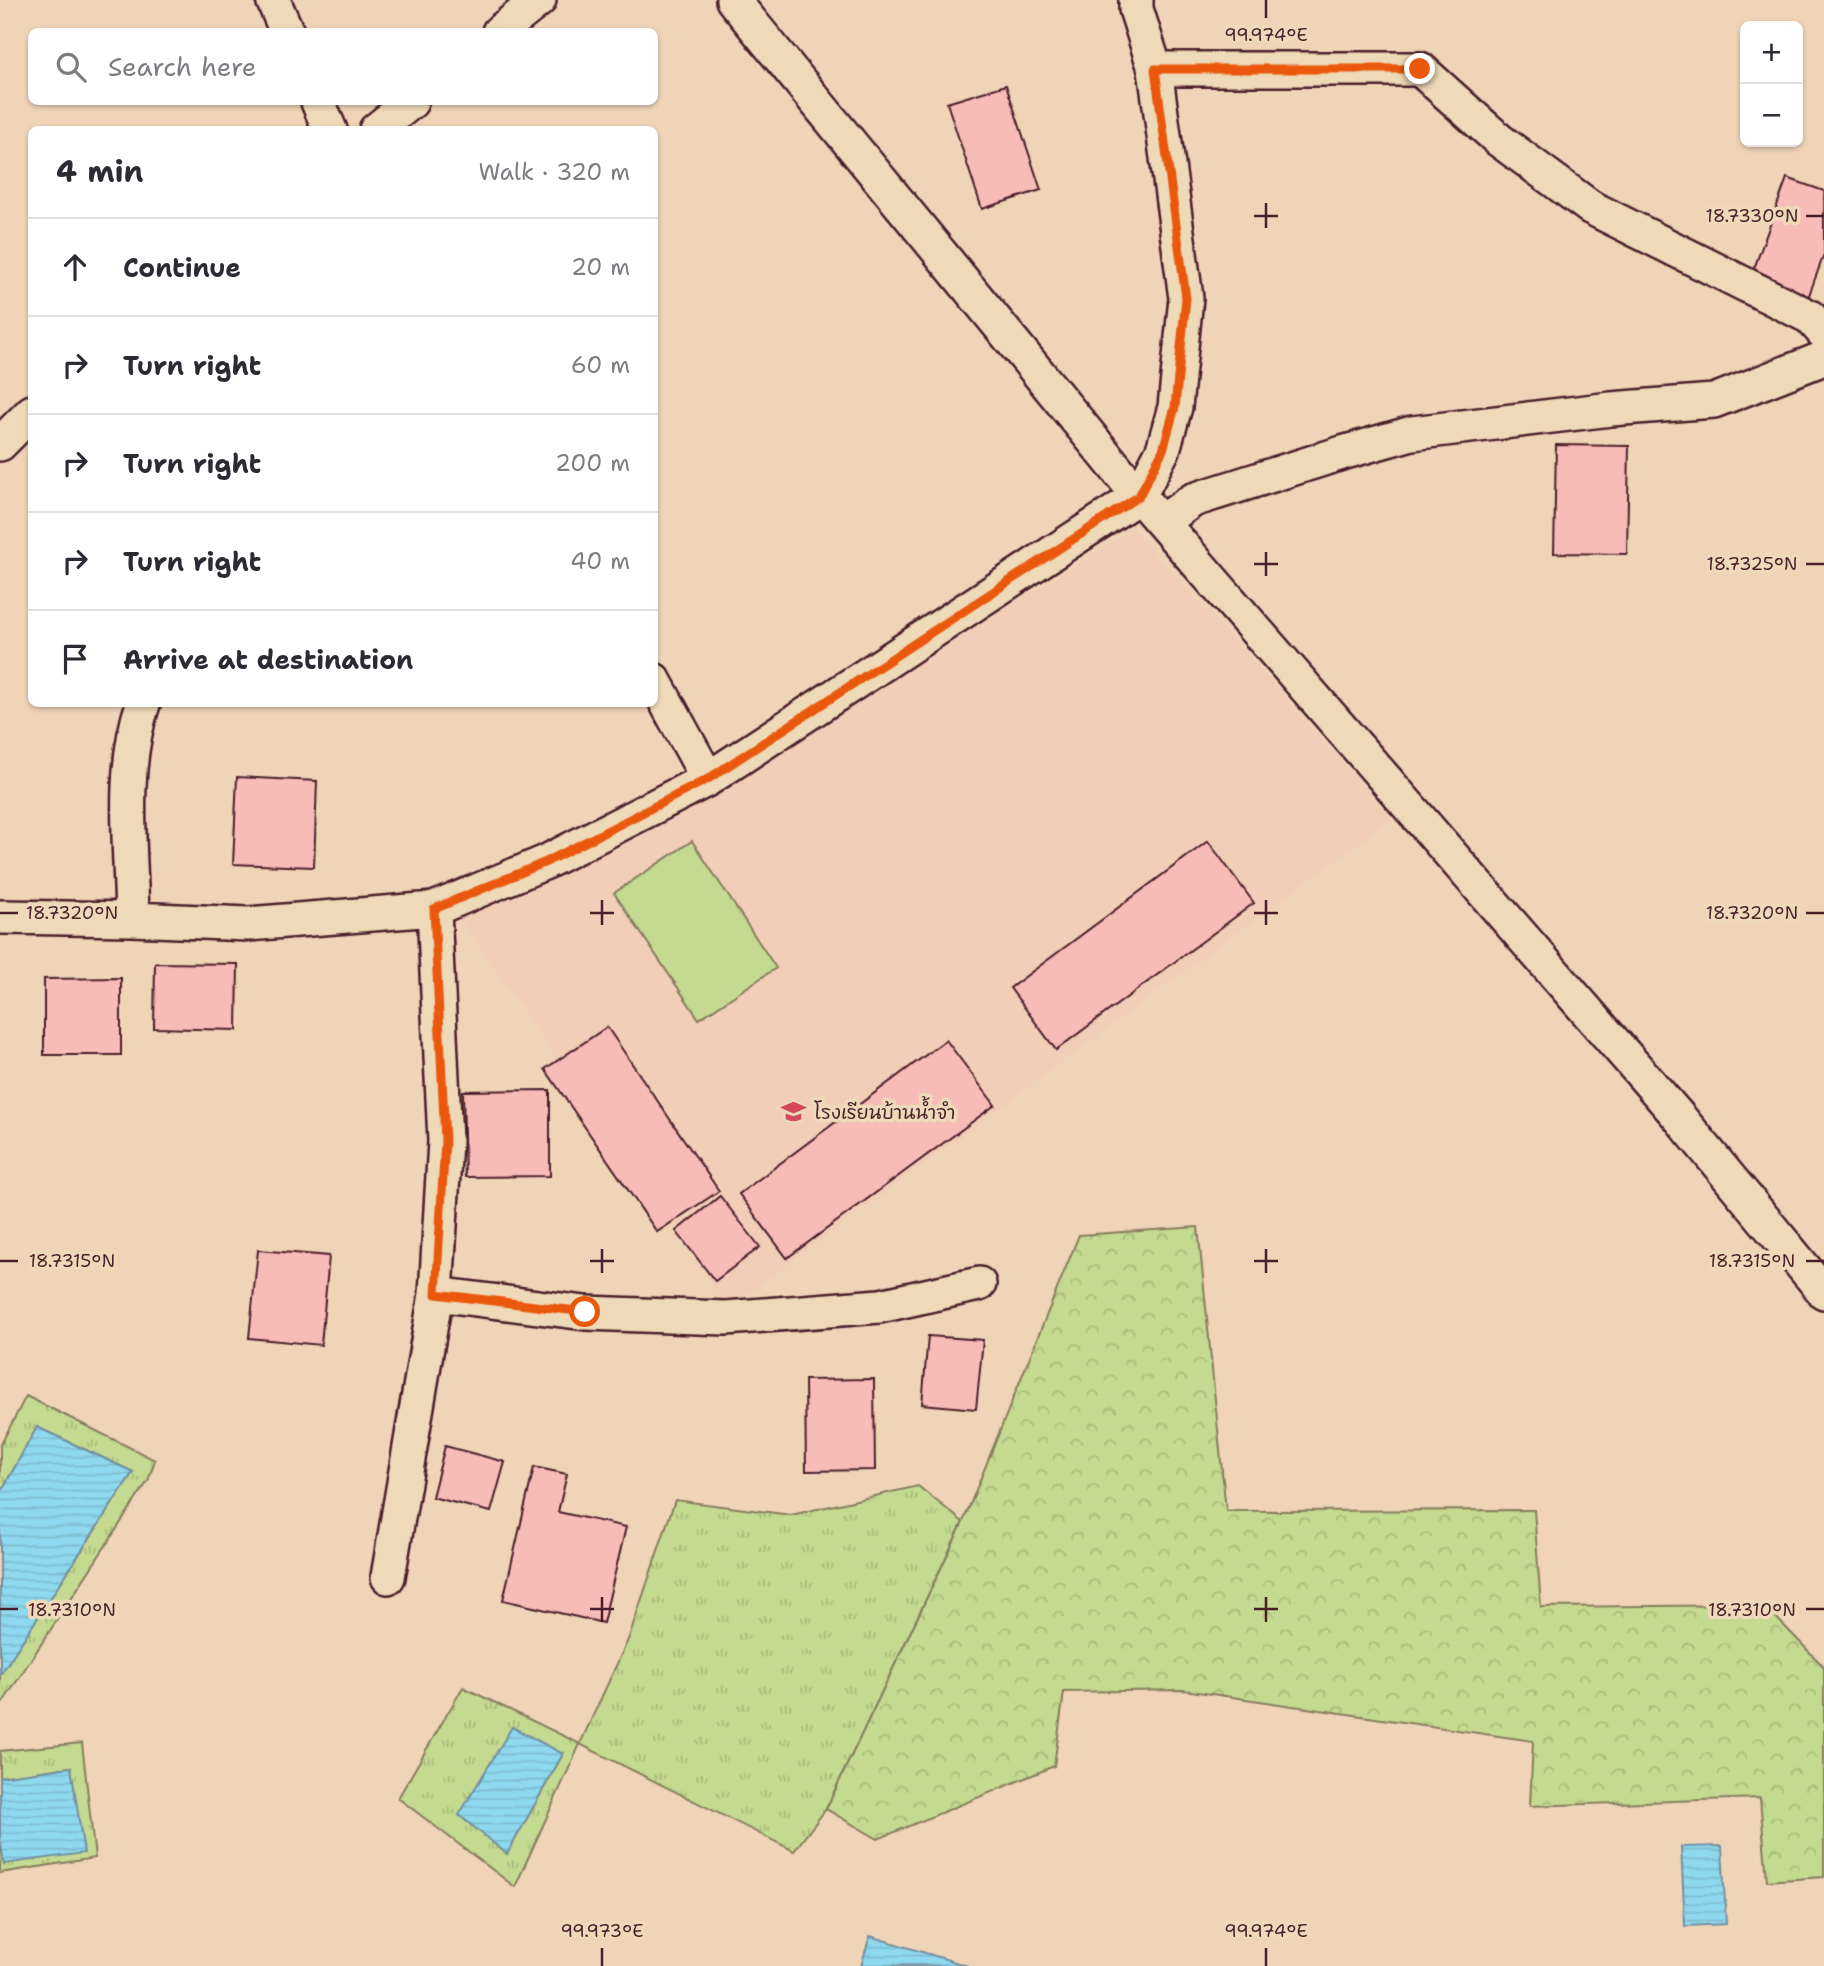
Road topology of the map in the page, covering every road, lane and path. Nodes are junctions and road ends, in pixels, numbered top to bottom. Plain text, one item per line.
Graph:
1 (272, 0) edge
2 (539, 0) edge
3 (733, 0) edge
4 (1136, 0) edge
5 (284, 28) edge
6 (504, 28) edge
7 (1155, 69) junction
8 (319, 105) edge
9 (407, 105) edge
10 (328, 126) edge
11 (381, 126) edge
12 (1824, 333) edge
13 (1824, 358) edge
14 (28, 416) edge
15 (0, 444) edge
16 (1139, 496) junction
17 (1162, 522) junction
18 (658, 687) edge
19 (141, 707) edge
20 (708, 779) junction
21 (434, 909) junction
22 (0, 918) edge
23 (132, 919) junction
24 (979, 1284) dead end
25 (1824, 1292) edge
26 (436, 1294) junction
27 (388, 1577) dead end

1 - 5 street
2 - 6 street
3 - 16 street
4 - 7 street
7 - 12 street
7 - 16 street
8 - 10 street
9 - 11 street
13 - 17 street
14 - 15 street
16 - 17 street
16 - 20 street
17 - 25 street
18 - 20 street
19 - 23 street
20 - 21 street
21 - 23 street
21 - 26 street
22 - 23 street
24 - 26 street
26 - 27 street

